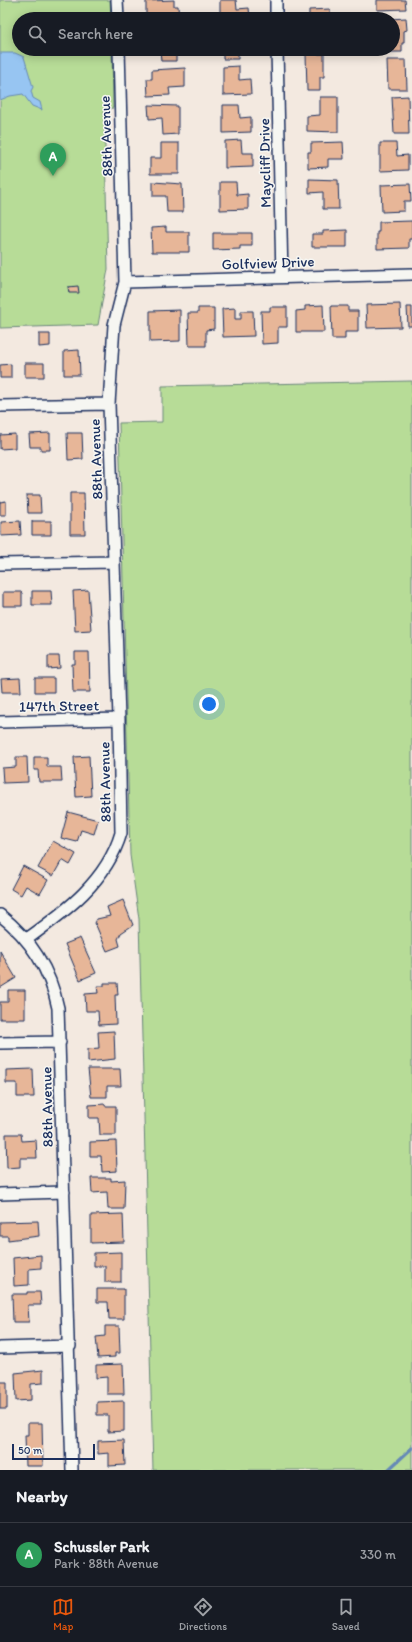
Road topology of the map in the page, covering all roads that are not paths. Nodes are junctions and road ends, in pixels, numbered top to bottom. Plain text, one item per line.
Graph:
1 (117, 0) edge
2 (276, 0) edge
3 (118, 12) edge
4 (276, 12) edge
5 (119, 56) edge
6 (277, 56) edge
7 (412, 274) edge
8 (282, 277) junction
9 (125, 282) junction
10 (109, 404) junction
11 (0, 406) edge
12 (114, 562) junction
13 (0, 564) edge
14 (119, 719) junction
15 (0, 722) edge
16 (0, 915) edge
17 (27, 939) junction
18 (60, 1042) junction
19 (0, 1043) edge
20 (64, 1192) junction
21 (0, 1194) edge
22 (70, 1346) junction
23 (0, 1348) edge
24 (72, 1470) edge

1 - 3 street
2 - 4 street
5 - 9 street, 88th Avenue
6 - 8 street, Maycliff Drive
7 - 8 street, Golfview Drive
8 - 9 street, Golfview Drive
9 - 10 street, 88th Avenue
10 - 11 street
10 - 12 street, 88th Avenue
12 - 13 street
12 - 14 street, 88th Avenue
14 - 15 street, 147th Street
14 - 17 street, 88th Avenue
16 - 17 street
17 - 18 street, 88th Avenue
18 - 19 street
18 - 20 street, 88th Avenue
20 - 21 street
20 - 22 street, 88th Avenue
22 - 23 street
22 - 24 street, 88th Avenue

